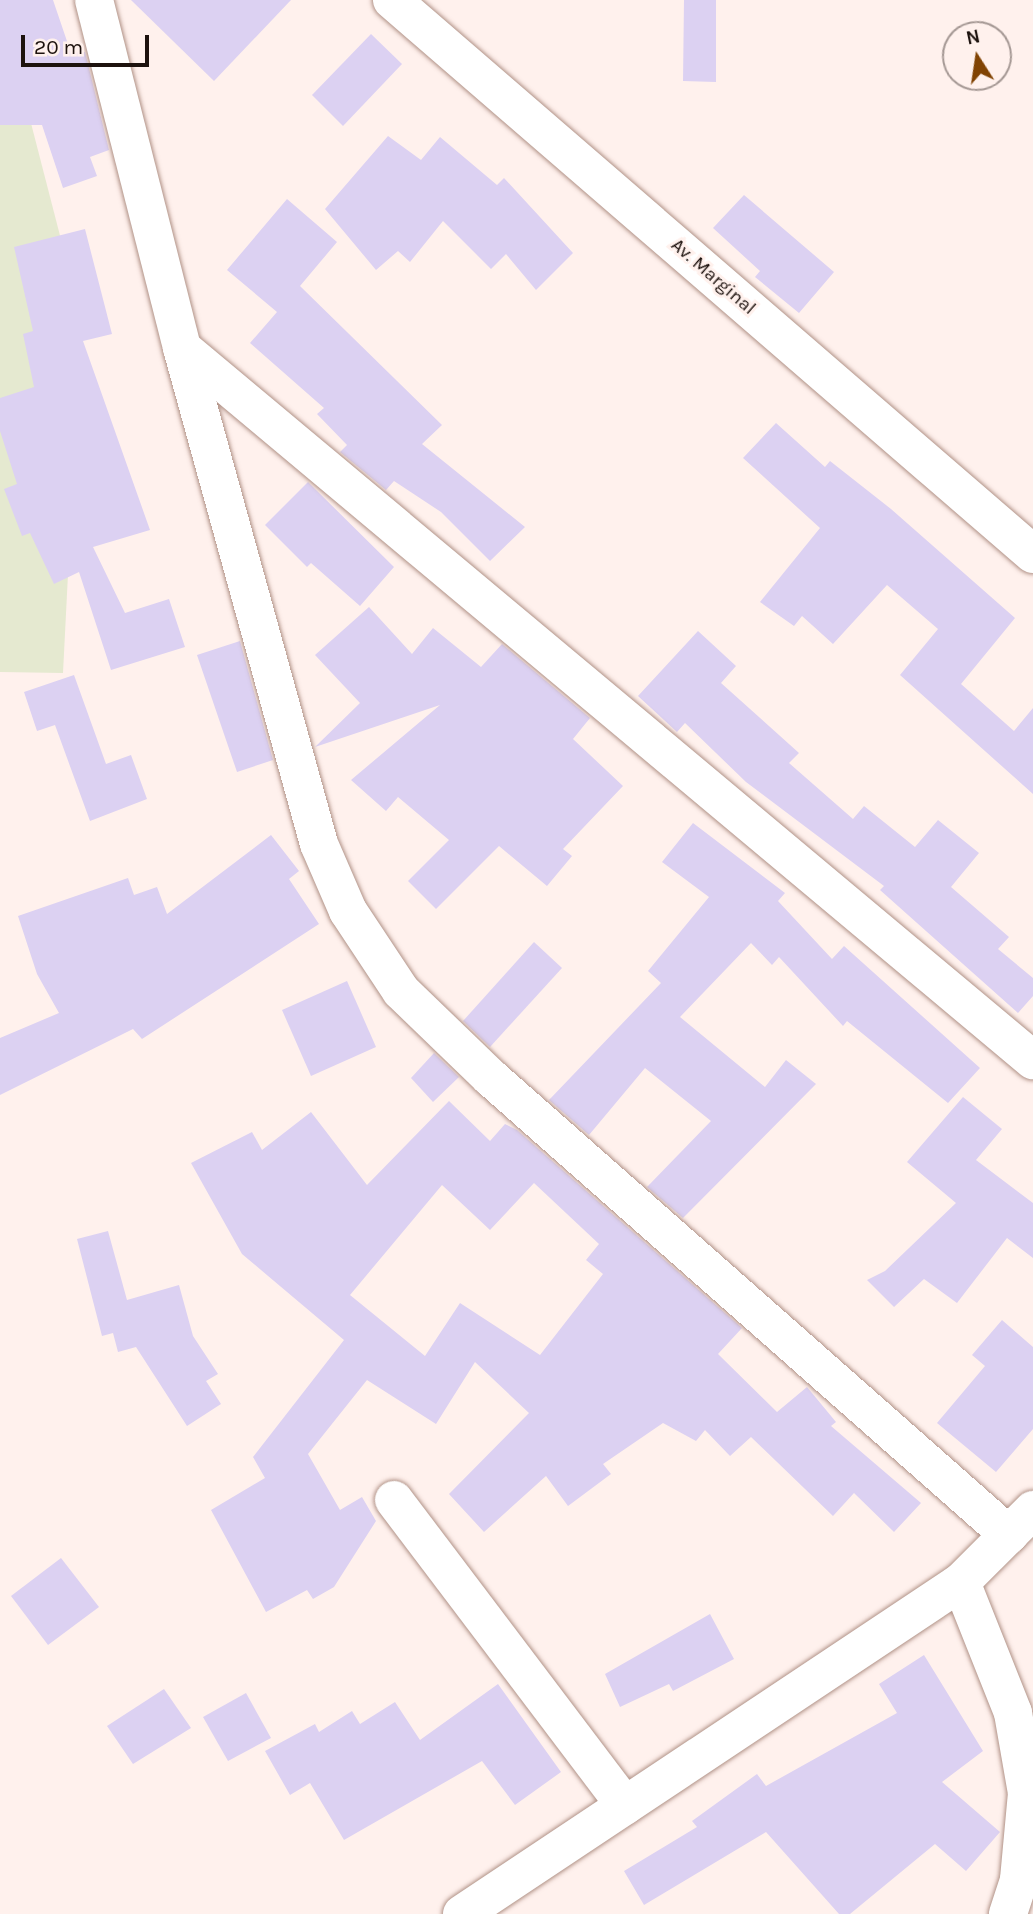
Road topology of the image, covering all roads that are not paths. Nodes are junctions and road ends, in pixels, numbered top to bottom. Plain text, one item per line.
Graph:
1 (94, 0) edge
2 (392, 0) edge
3 (182, 348) junction
4 (1033, 554) edge
5 (1033, 1060) edge
6 (394, 1500) dead end
7 (1021, 1523) edge
8 (961, 1582) junction
9 (625, 1805) junction
10 (462, 1914) edge
11 (1008, 1914) edge

1 - 3 street
2 - 4 street, Av. Marginal
3 - 5 street
3 - 7 street
6 - 9 street
7 - 8 street
8 - 9 street
8 - 11 street
9 - 10 street

